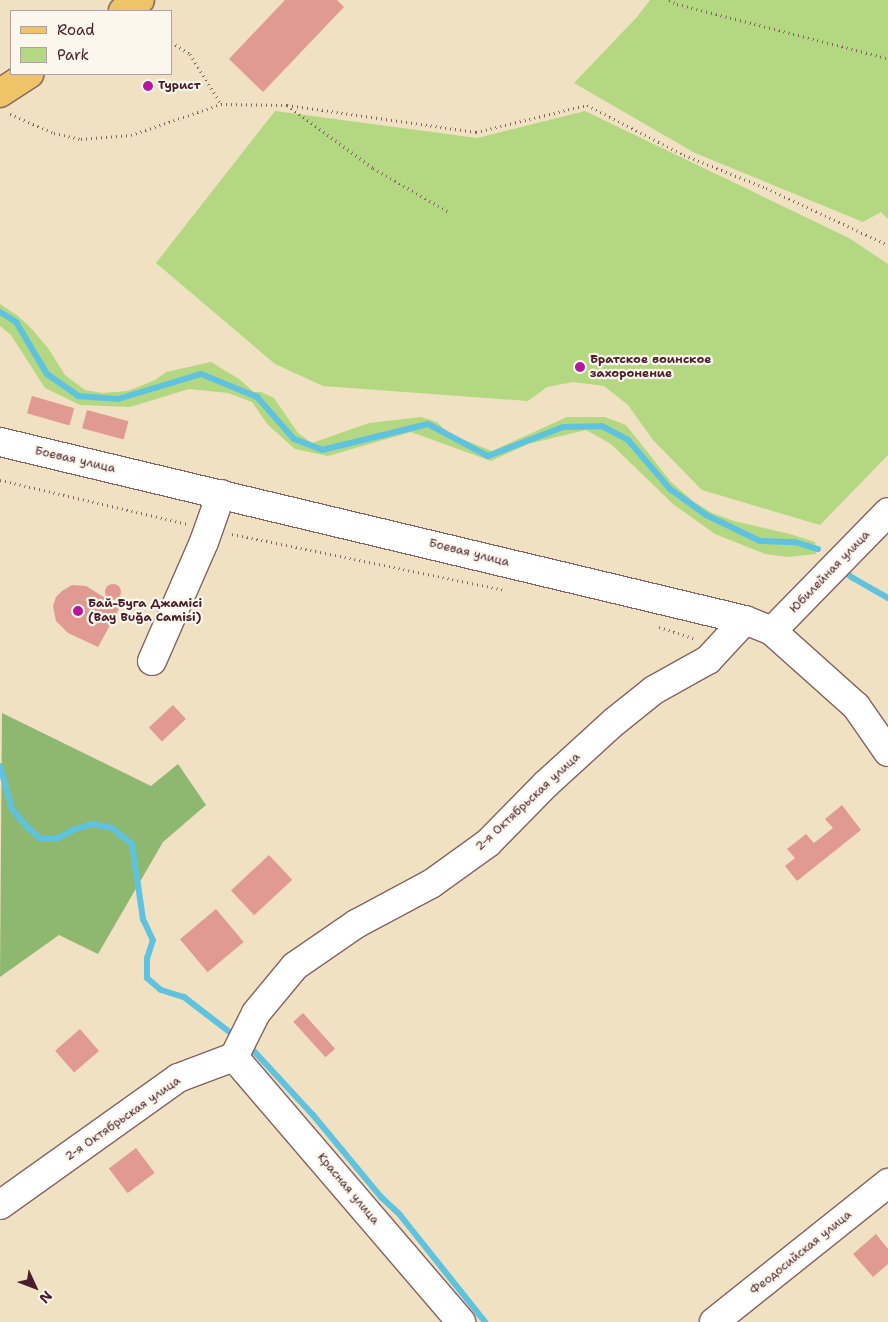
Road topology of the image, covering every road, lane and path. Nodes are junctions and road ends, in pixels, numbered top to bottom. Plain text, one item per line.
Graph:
1 (140, 0) edge
2 (669, 0) edge
3 (125, 10) edge
4 (172, 43) edge
5 (888, 58) edge
6 (28, 75) edge
7 (4, 103) edge
8 (222, 104) junction
9 (287, 105) junction
10 (449, 212) dead end
11 (888, 245) edge
12 (0, 442) edge
13 (0, 480) edge
14 (221, 494) junction
15 (888, 512) edge
16 (209, 529) junction
17 (506, 590) dead end
18 (745, 620) junction
19 (657, 626) dead end
20 (772, 631) junction
21 (720, 647) junction
22 (152, 661) dead end
23 (888, 752) edge
24 (234, 1057) junction
25 (888, 1183) edge
26 (0, 1205) edge
27 (461, 1322) edge
28 (714, 1322) edge

1 - 3 main road
2 - 5 path
4 - 8 path
6 - 7 main road
7 - 8 path
8 - 9 path
9 - 10 path
9 - 11 path
12 - 14 street, Боевая улица
13 - 16 path
14 - 16 street
14 - 18 street, Боевая улица
15 - 20 street, Юбилейная улица
16 - 17 path
16 - 22 street
18 - 20 street, Боевая улица
18 - 21 street, 2-я Октябрьская улица
19 - 21 path
20 - 23 street, Боевая улица
21 - 24 street, 2-я Октябрьская улица
24 - 26 street, 2-я Октябрьская улица
24 - 27 street, Красная улица
25 - 28 street, Феодосийская улица

